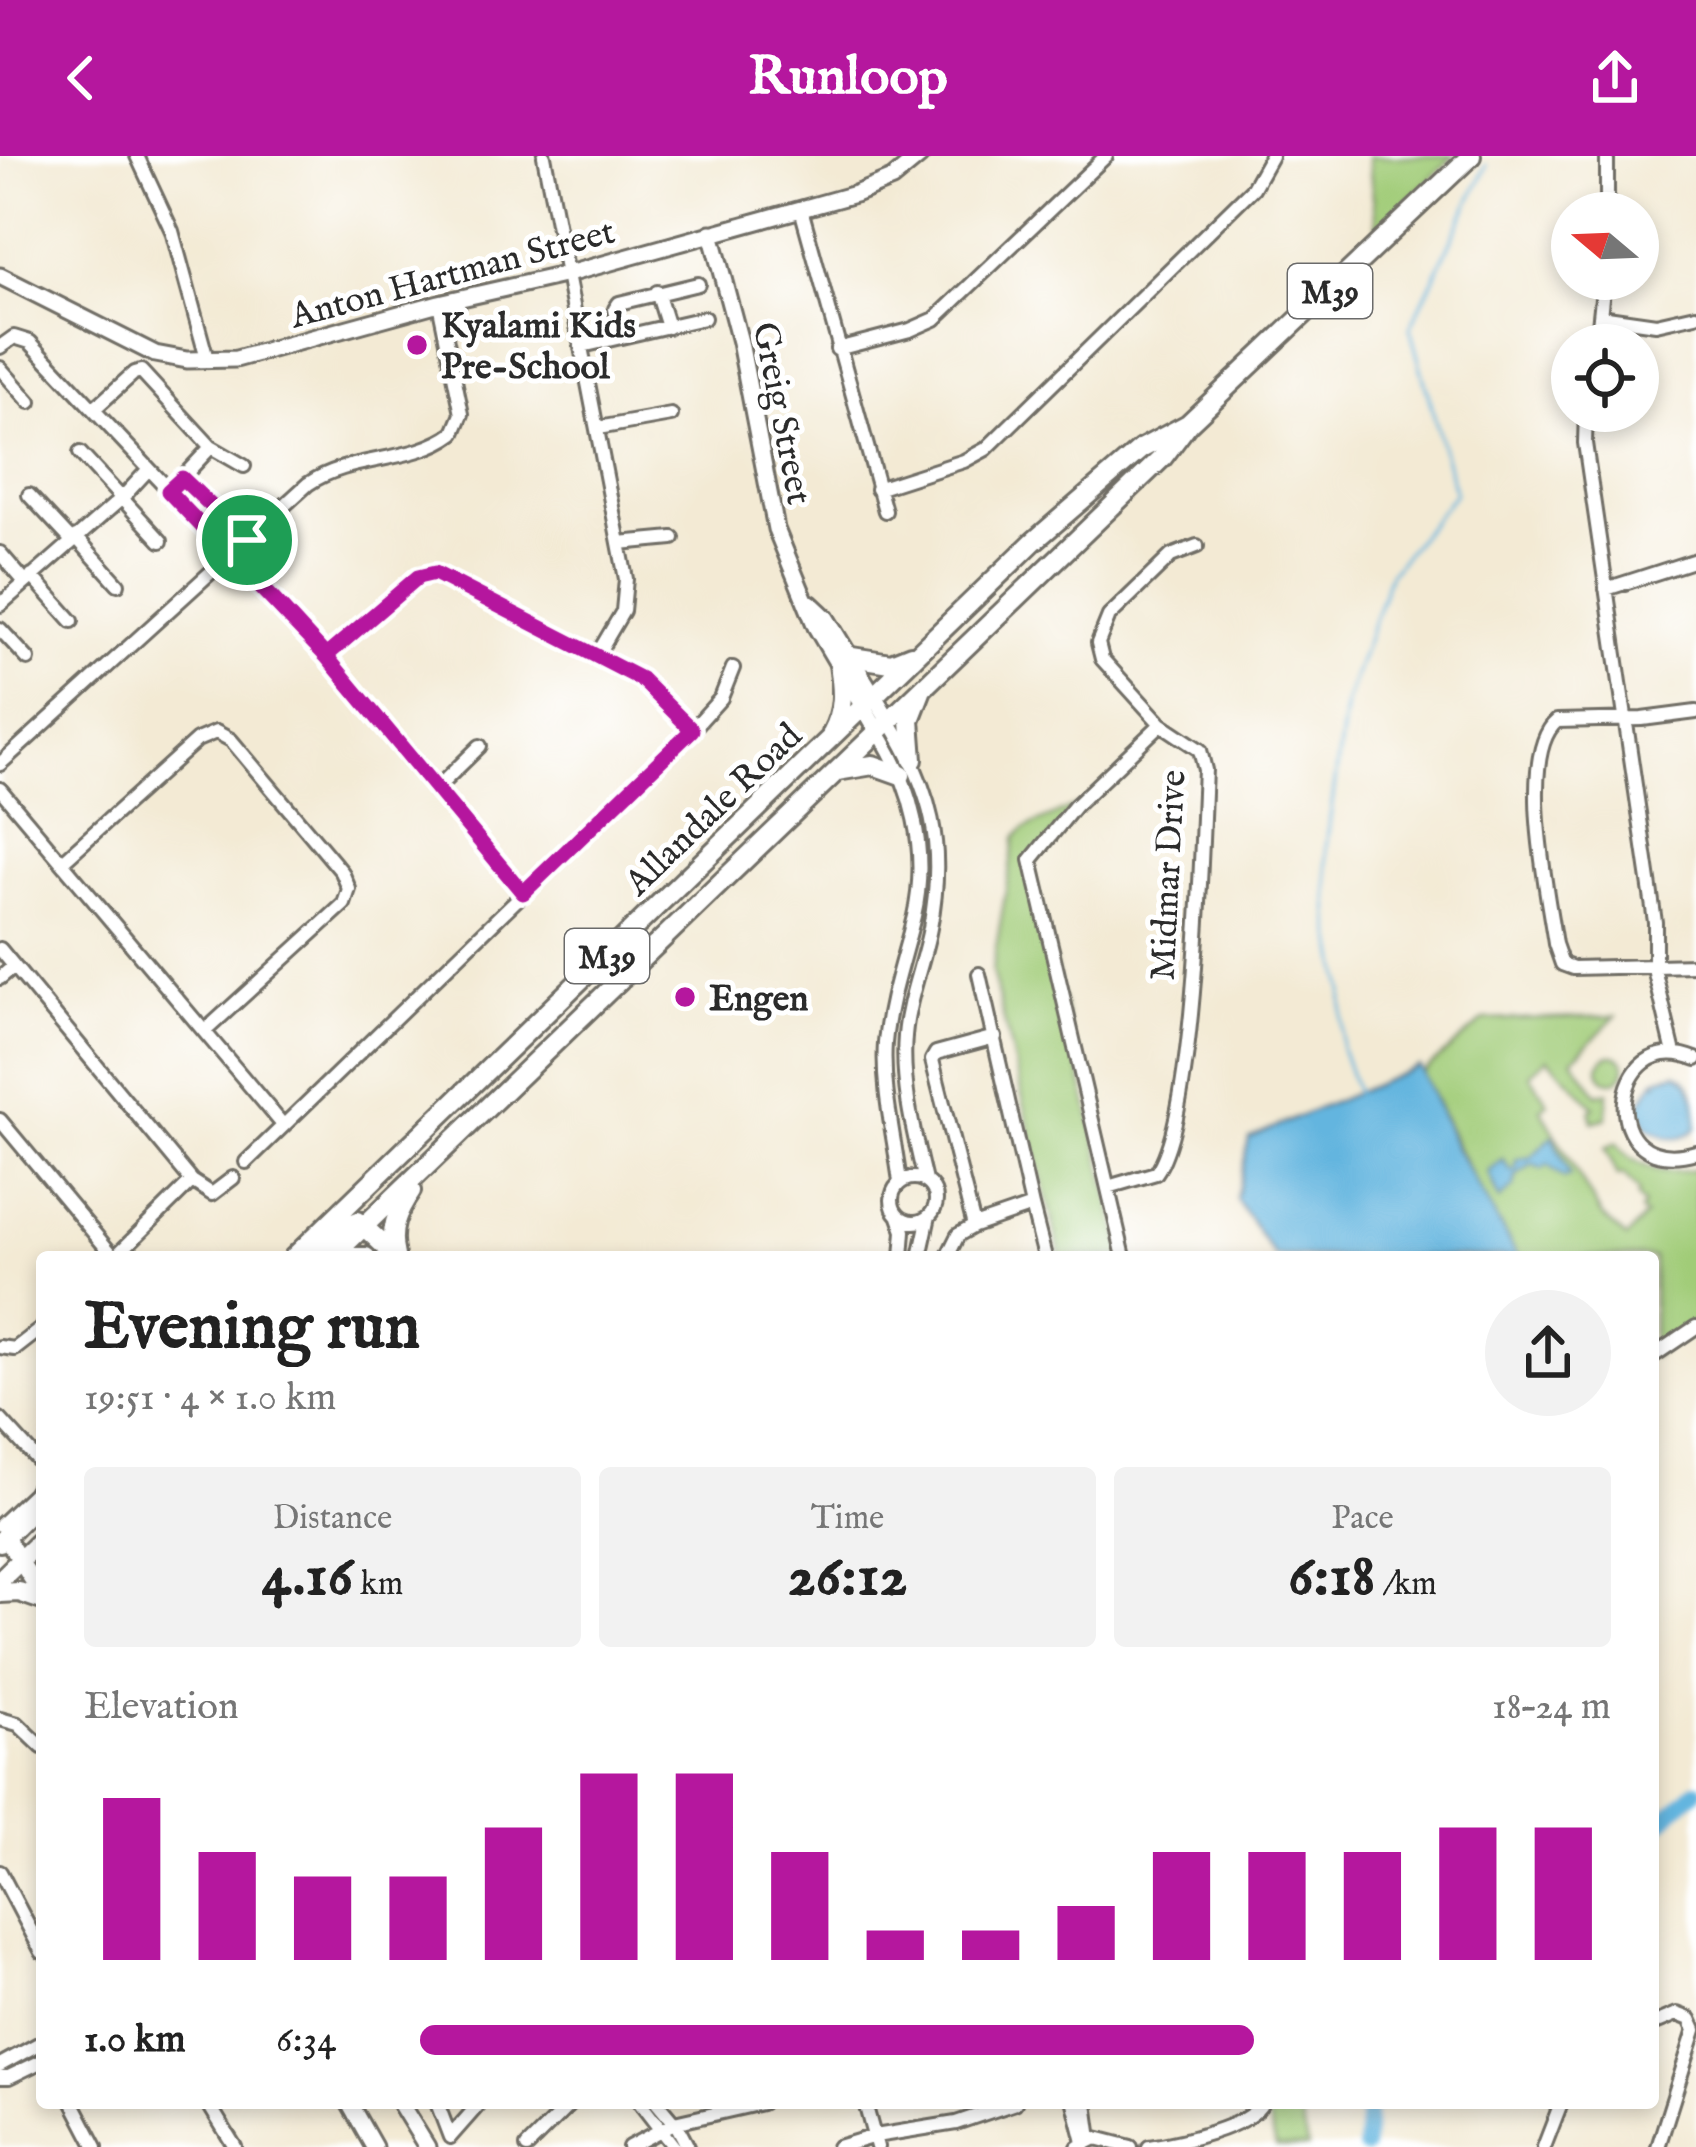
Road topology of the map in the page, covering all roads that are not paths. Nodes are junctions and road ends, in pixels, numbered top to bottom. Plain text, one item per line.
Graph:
1 (137, 156) edge
2 (544, 156) edge
3 (920, 156) edge
4 (1106, 156) edge
5 (1271, 156) edge
6 (1472, 156) edge
7 (1607, 156) edge
8 (1607, 192) edge
9 (802, 208) junction
10 (711, 233) junction
11 (568, 274) junction
12 (0, 276) edge
13 (698, 284) dead end
14 (658, 292) junction
15 (1602, 300) edge
16 (439, 303) junction
17 (1696, 315) edge
18 (1600, 316) junction
19 (704, 318) dead end
20 (1599, 324) edge
21 (668, 327) junction
22 (622, 337) junction
23 (582, 346) junction
24 (0, 347) edge
25 (837, 349) junction
26 (207, 359) junction
27 (0, 368) edge
28 (30, 402) dead end
29 (94, 409) junction
30 (671, 415) dead end
31 (1188, 424) junction
32 (598, 428) junction
33 (1585, 432) edge
34 (211, 447) junction
35 (80, 453) dead end
36 (244, 466) dead end
37 (147, 471) junction
38 (182, 478) junction
39 (877, 489) junction
40 (168, 491) junction
41 (28, 495) dead end
42 (122, 498) junction
43 (885, 511) dead end
44 (673, 538) dead end
45 (74, 539) junction
46 (247, 540) junction
47 (161, 541) dead end
48 (620, 543) junction
49 (1197, 546) dead end
50 (0, 554) edge
51 (232, 554) junction
52 (1696, 560) edge
53 (29, 579) junction
54 (118, 584) dead end
55 (1606, 590) junction
56 (0, 604) edge
57 (72, 622) dead end
58 (0, 629) edge
59 (917, 652) junction
60 (326, 656) junction
61 (597, 656) junction
62 (28, 659) dead end
63 (846, 660) junction
64 (733, 668) dead end
65 (926, 682) junction
66 (868, 703) junction
67 (1696, 712) edge
68 (1624, 720) junction
69 (882, 724) junction
70 (1161, 724) junction
71 (692, 730) junction
72 (827, 743) junction
73 (480, 746) dead end
74 (0, 764) edge
75 (907, 768) junction
76 (832, 773) junction
77 (436, 788) junction
78 (0, 789) edge
79 (63, 861) junction
80 (523, 893) junction
81 (0, 949) edge
82 (1654, 964) junction
83 (1696, 965) edge
84 (14, 966) junction
85 (980, 974) dead end
86 (0, 978) edge
87 (205, 1031) junction
88 (995, 1037) junction
89 (1674, 1053) junction
90 (1696, 1059) edge
91 (0, 1120) edge
92 (283, 1125) junction
93 (1696, 1152) edge
94 (438, 1153) junction
95 (246, 1162) dead end
96 (233, 1178) dead end
97 (192, 1181) junction
98 (925, 1181) junction
99 (1108, 1187) junction
100 (896, 1189) junction
101 (1032, 1206) junction
102 (898, 1215) junction
103 (929, 1216) junction
104 (365, 1225) junction
105 (974, 1226) junction
106 (109, 1251) edge
107 (120, 1251) edge
108 (300, 1251) edge
109 (321, 1251) edge
110 (338, 1251) edge
111 (390, 1251) edge
112 (395, 1251) edge
113 (902, 1251) edge
114 (921, 1251) edge
115 (950, 1251) edge
116 (1043, 1251) edge
117 (1123, 1251) edge
118 (1696, 1327) edge
119 (36, 1334) edge
120 (2, 1348) edge
121 (1659, 1352) edge
122 (0, 1419) edge
123 (36, 1458) edge
124 (36, 1490) edge
125 (36, 1512) edge
126 (2, 1534) edge
127 (36, 1545) edge
128 (20, 1560) junction
129 (0, 1580) edge
130 (36, 1588) edge
131 (0, 1593) edge
132 (36, 1597) edge
133 (0, 1718) edge
134 (36, 1742) edge
135 (0, 1872) edge
136 (36, 1941) edge
137 (1659, 2022) edge
138 (36, 2045) edge
139 (36, 2063) edge
140 (0, 2065) edge
141 (0, 2077) edge
142 (76, 2109) edge
143 (212, 2109) edge
144 (352, 2109) edge
145 (404, 2109) edge
146 (439, 2109) edge
147 (475, 2109) edge
148 (565, 2109) edge
149 (647, 2109) edge
150 (660, 2109) edge
151 (736, 2109) edge
152 (867, 2109) edge
153 (997, 2109) edge
154 (1076, 2109) edge
155 (1085, 2109) edge
156 (1258, 2109) edge
157 (1559, 2109) edge
158 (667, 2125) junction
159 (876, 2142) edge
160 (1084, 2142) edge
161 (96, 2147) edge
162 (235, 2147) edge
163 (374, 2147) edge
164 (427, 2147) edge
165 (527, 2147) edge
166 (629, 2147) edge
167 (674, 2147) edge
168 (688, 2147) edge
169 (838, 2147) edge
170 (1132, 2147) edge
171 (1150, 2147) edge
172 (1544, 2147) edge
173 (1658, 2147) edge

1 - 26 street
2 - 11 street
3 - 9 street, Anton Hartman Street
4 - 25 street
5 - 39 street
6 - 31 main road, Allandale Road / M39
7 - 8 street
9 - 10 street, Anton Hartman Street
9 - 25 street
10 - 11 street, Anton Hartman Street
10 - 63 street, Greig Street
11 - 16 street, Anton Hartman Street
11 - 23 street
12 - 26 street, Anton Hartman Street
13 - 14 street
14 - 21 street
14 - 22 street
15 - 18 street
16 - 26 street, Anton Hartman Street
16 - 46 street
17 - 18 street
18 - 20 street
19 - 21 street
21 - 22 street
22 - 23 street
23 - 32 street
24 - 29 street
25 - 39 street
27 - 28 street
29 - 34 street
29 - 37 street
30 - 32 street
31 - 59 main road, Allandale Road / M39
31 - 65 main road, Allandale Road / M39
32 - 48 street
33 - 55 street
34 - 36 street
34 - 38 street
35 - 42 street
37 - 40 street
37 - 42 street
38 - 40 street
38 - 46 street
39 - 43 street
40 - 51 street
41 - 45 street
42 - 45 street
42 - 47 street
44 - 48 street
45 - 53 street
45 - 54 street
46 - 51 street
48 - 61 street
49 - 70 street, Midmar Drive
50 - 53 street
51 - 60 street
51 - 74 street
52 - 55 street
53 - 56 street
53 - 57 street
55 - 68 street
58 - 62 street
59 - 63 main road
59 - 66 main road, Allandale Road / M39
60 - 61 street
60 - 77 street
61 - 71 street
63 - 66 street, Greig Street
63 - 72 main road
64 - 71 street
65 - 69 main road, Allandale Road / M39
65 - 75 main road
66 - 69 street, Greig Street
66 - 72 main road, Allandale Road / M39
67 - 68 street
68 - 82 street
68 - 82 street
69 - 75 street
69 - 76 main road, Allandale Road / M39
70 - 99 street
70 - 99 street, Midmar Drive
71 - 80 street
72 - 108 main road, Allandale Road / M39
73 - 77 street
75 - 76 main road
75 - 98 street
75 - 100 street
76 - 94 main road, Allandale Road / M39
77 - 80 street
78 - 79 street
79 - 87 street
79 - 87 street
80 - 92 street
81 - 84 street
82 - 83 street
82 - 89 street
84 - 86 street
84 - 97 street
85 - 88 street
87 - 92 street
88 - 101 street
88 - 105 street
89 - 90 street
89 - 93 street
91 - 106 street
92 - 95 street
94 - 104 main road, Allandale Road / M39
94 - 112 main road
96 - 97 street
97 - 107 street
98 - 100 street
98 - 103 street
99 - 117 street
100 - 102 street
101 - 105 street
101 - 116 street
102 - 103 street
102 - 113 street
103 - 114 street
104 - 109 main road
104 - 110 main road, Allandale Road / M39
104 - 111 main road
105 - 115 street
118 - 121 street
119 - 120 street
122 - 123 street
124 - 126 street
125 - 126 main road
126 - 128 street
127 - 128 main road
128 - 129 main road
128 - 130 street
131 - 132 main road
133 - 134 street
135 - 136 street
137 - 173 street
138 - 140 street
139 - 141 street
142 - 161 street
143 - 162 street
144 - 163 street
145 - 164 street
146 - 147 street
148 - 165 street
149 - 158 street
150 - 158 street
151 - 158 street
152 - 159 street
153 - 159 street
154 - 160 street
155 - 160 street
156 - 171 street
157 - 172 street
158 - 166 street
158 - 167 street
158 - 168 street
159 - 169 street
160 - 170 street

